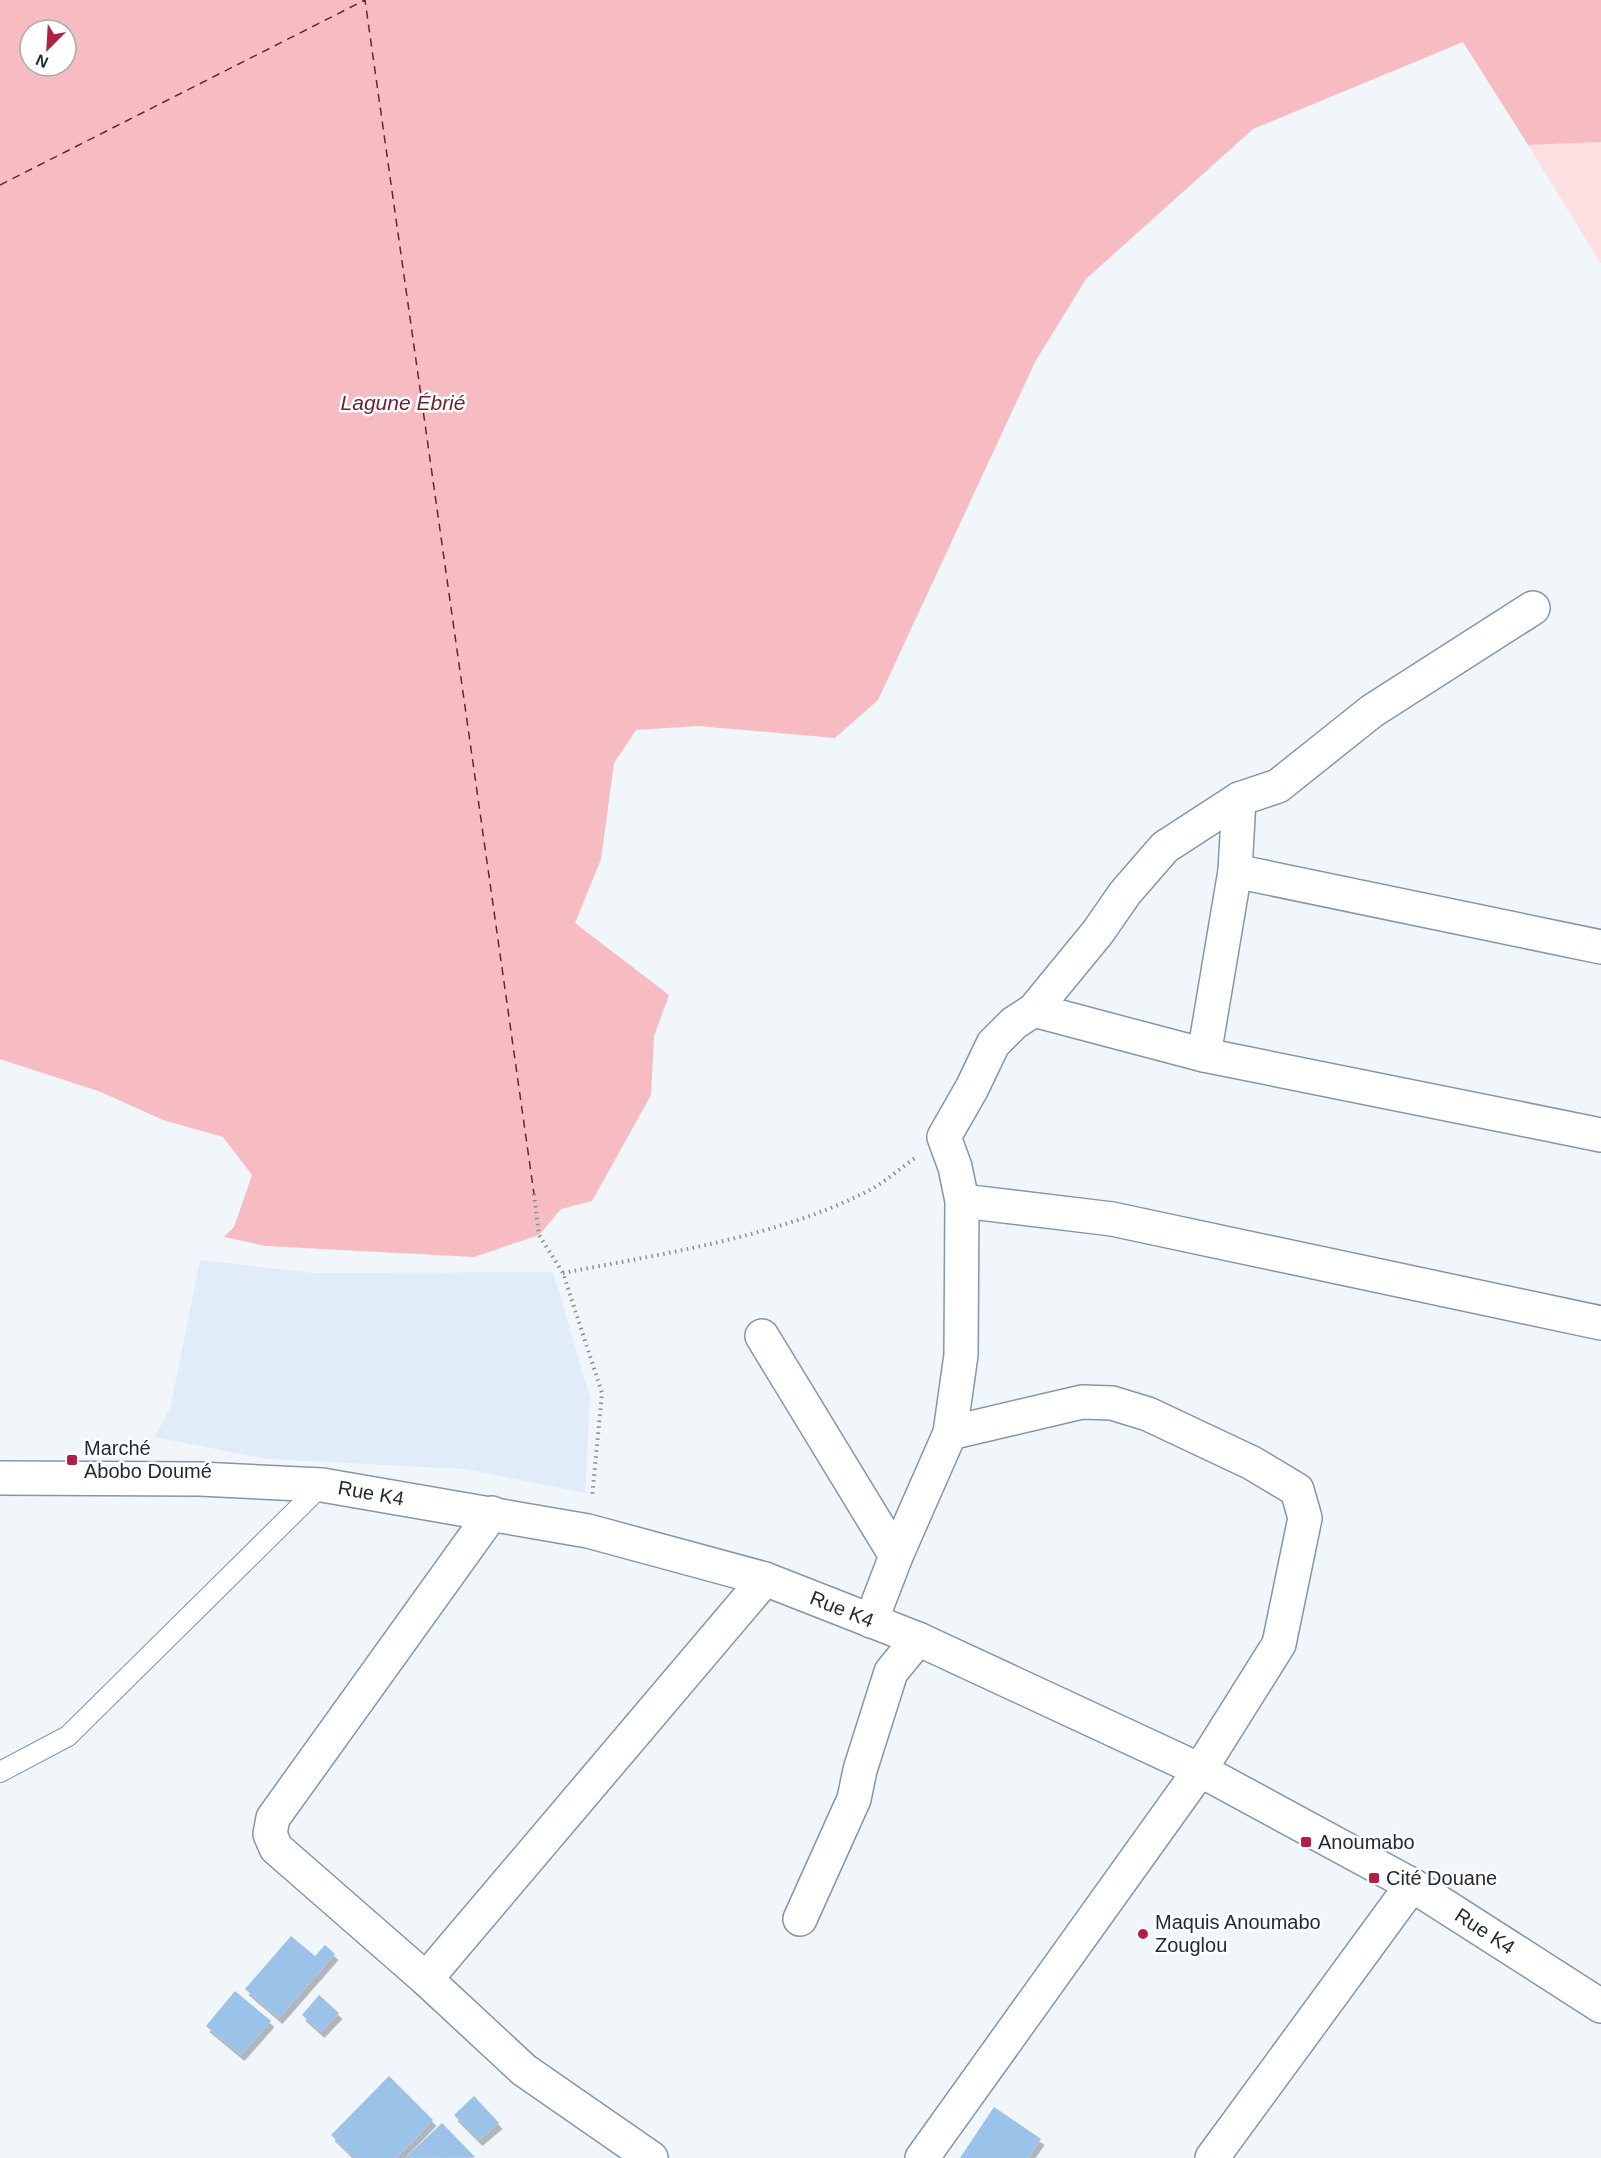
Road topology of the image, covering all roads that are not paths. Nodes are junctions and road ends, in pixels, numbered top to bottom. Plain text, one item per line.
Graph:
1 (1533, 608) dead end
2 (1239, 799) junction
3 (1235, 871) junction
4 (1601, 947) edge
5 (1034, 1010) junction
6 (1204, 1055) junction
7 (1601, 1135) edge
8 (962, 1201) junction
9 (1601, 1323) edge
10 (762, 1336) dead end
11 (950, 1433) junction
12 (0, 1478) edge
13 (322, 1485) junction
14 (492, 1513) junction
15 (896, 1556) junction
16 (765, 1579) junction
17 (871, 1621) junction
18 (918, 1639) junction
19 (1200, 1770) junction
20 (0, 1772) edge
21 (1412, 1885) junction
22 (800, 1919) dead end
23 (426, 1979) junction
24 (1601, 2006) edge
25 (651, 2158) edge
26 (922, 2158) edge
27 (1212, 2158) edge

1 - 2 street
2 - 3 street
2 - 5 street
3 - 4 street
3 - 6 street
5 - 6 street
5 - 8 street
6 - 7 street
8 - 9 street
8 - 11 street
10 - 15 street
11 - 15 street
11 - 19 street
12 - 13 street, Rue K4
13 - 14 street, Rue K4
13 - 20 lane
14 - 16 street, Rue K4
14 - 23 street
15 - 17 street
16 - 17 street, Rue K4
16 - 23 street
17 - 18 street, Rue K4
18 - 19 street, Rue K4
18 - 22 street
19 - 21 street, Rue K4
19 - 26 street
21 - 24 street, Rue K4
21 - 27 street
23 - 25 street

